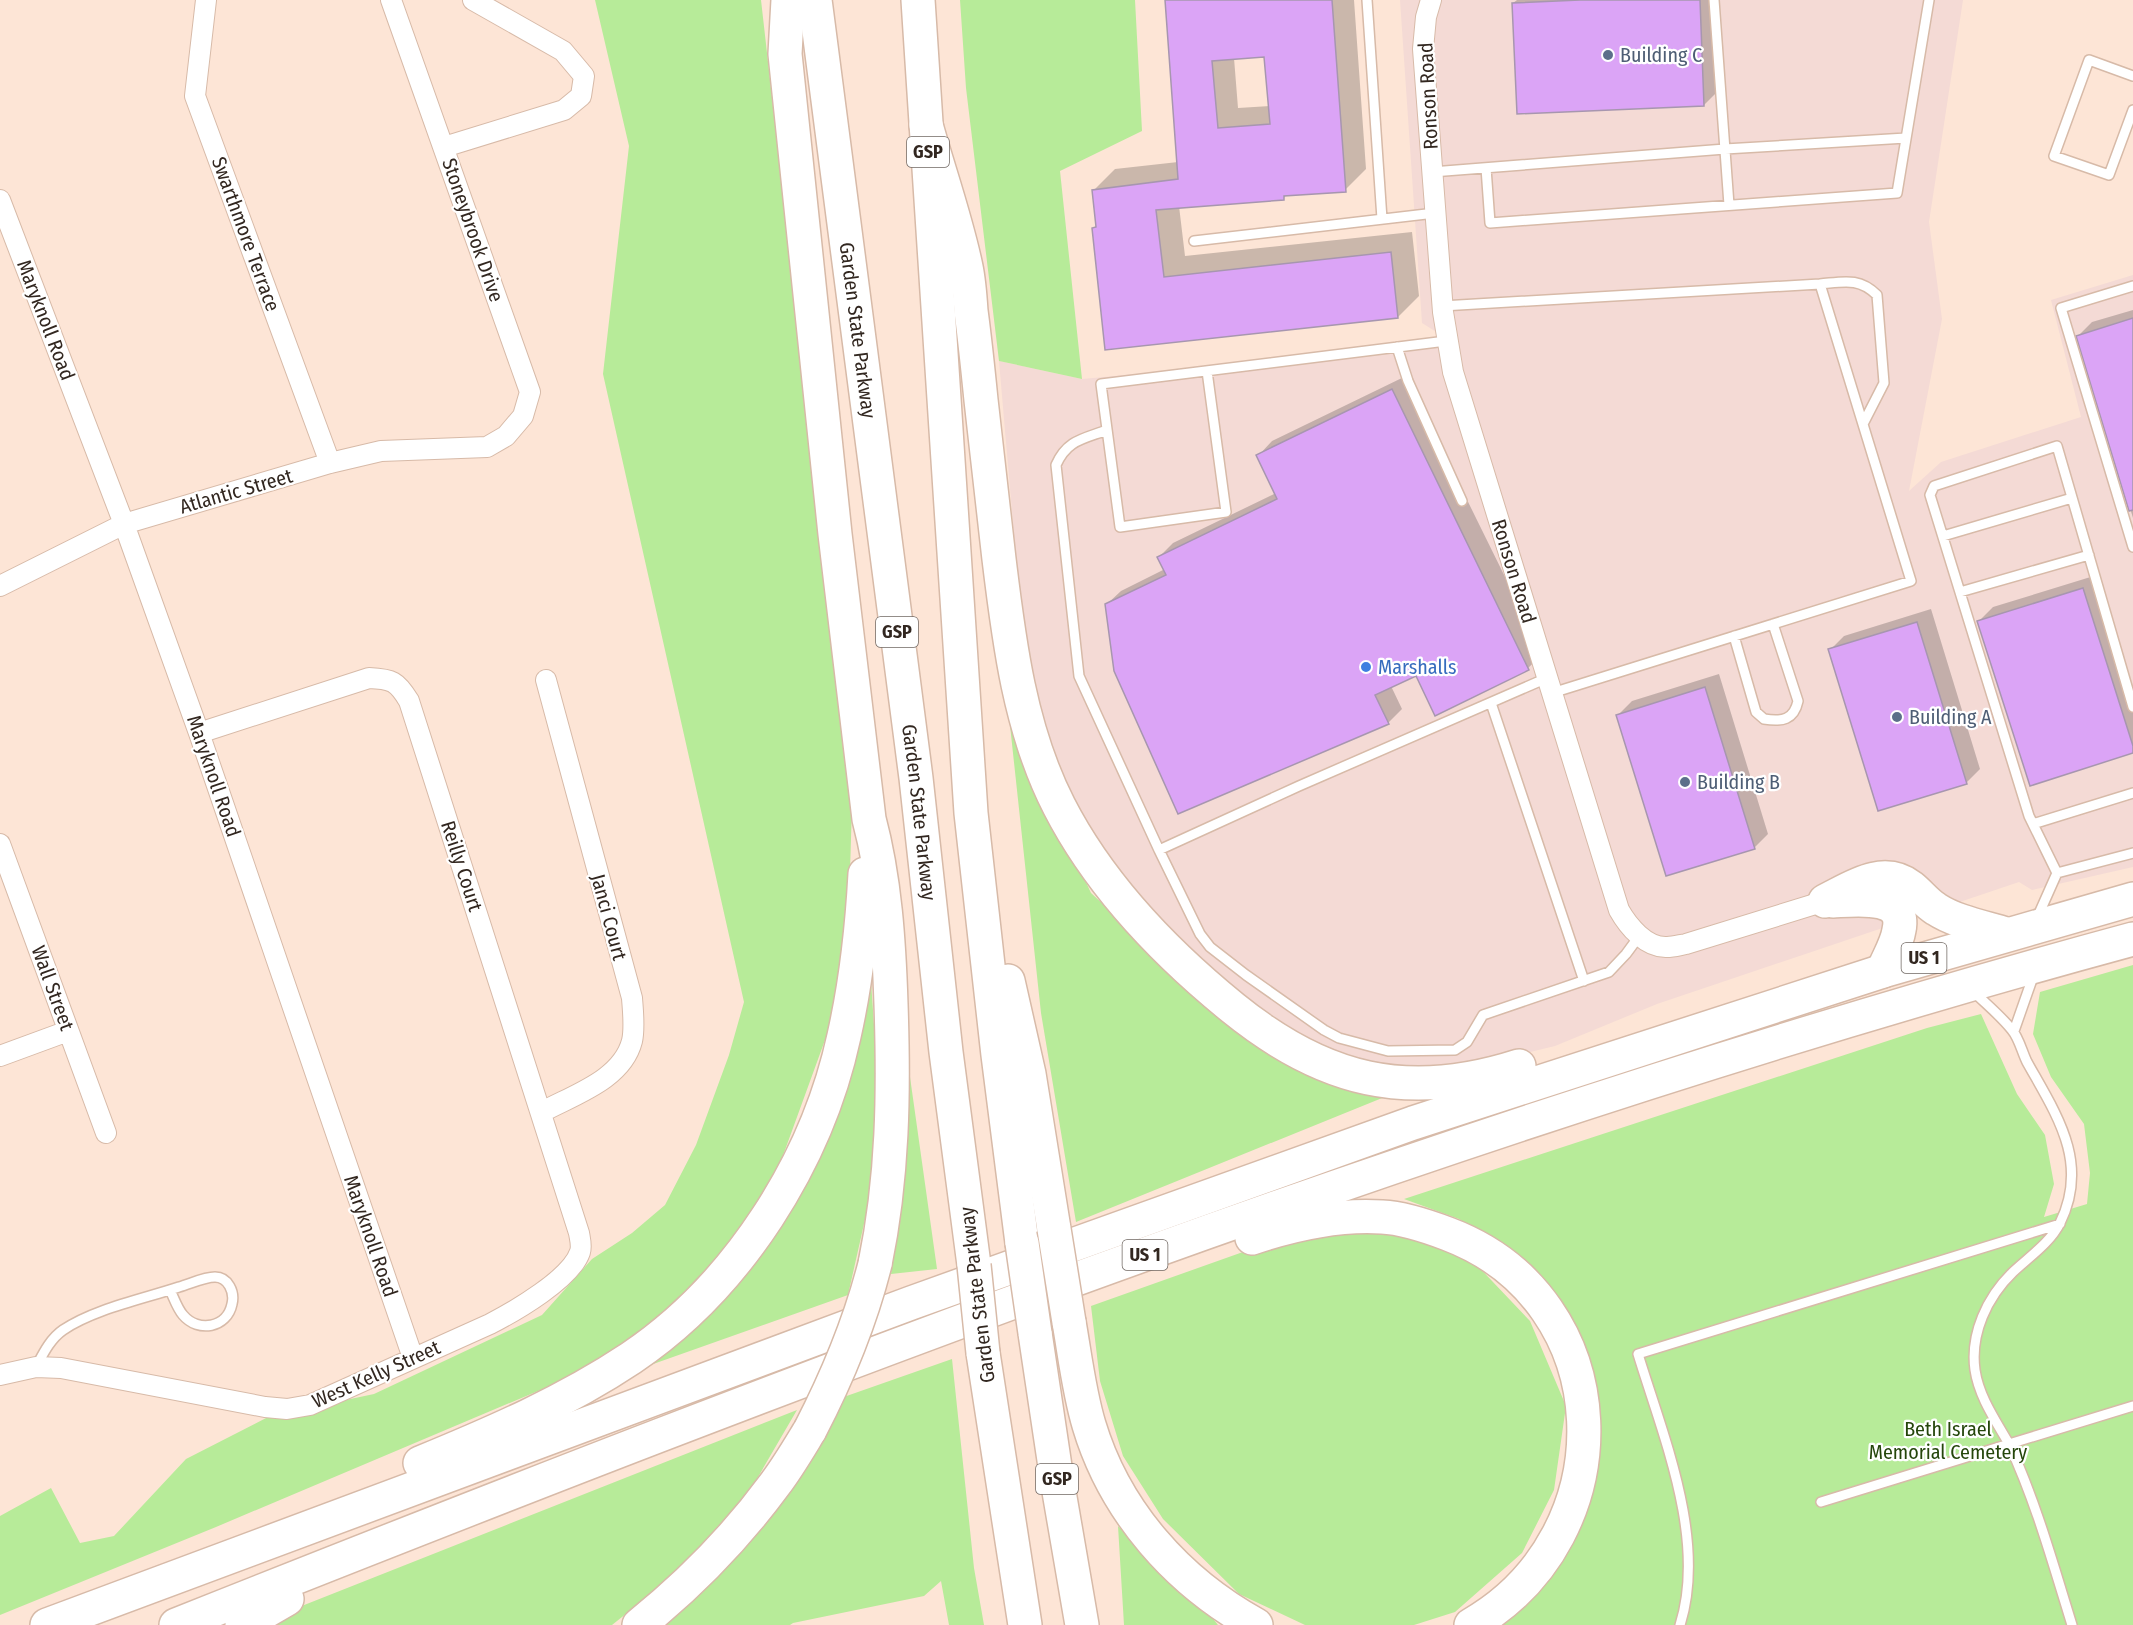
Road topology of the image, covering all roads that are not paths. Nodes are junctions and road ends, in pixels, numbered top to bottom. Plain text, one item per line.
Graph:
1 (206, 0) edge
2 (391, 0) edge
3 (473, 0) edge
4 (788, 0) edge
5 (815, 0) edge
6 (918, 0) edge
7 (1367, 0) edge
8 (1431, 0) edge
9 (1714, 0) edge
10 (1929, 0) edge
11 (2133, 76) edge
12 (2133, 111) edge
13 (926, 125) junction
14 (1906, 138) junction
15 (444, 147) junction
16 (1725, 149) junction
17 (1486, 168) junction
18 (1432, 172) junction
19 (0, 200) edge
20 (1729, 205) junction
21 (1436, 213) junction
22 (1382, 219) junction
23 (1194, 241) dead end
24 (1820, 284) junction
25 (2133, 286) edge
26 (1442, 306) junction
27 (1446, 341) junction
28 (1397, 348) junction
29 (1207, 371) junction
30 (1863, 424) junction
31 (1107, 430) junction
32 (487, 447) joint
33 (330, 463) junction
34 (2072, 498) junction
35 (1462, 501) dead end
36 (124, 524) junction
37 (1943, 536) junction
38 (2133, 547) edge
39 (2089, 555) junction
40 (0, 586) edge
41 (1960, 592) junction
42 (1773, 624) junction
43 (1734, 636) junction
44 (546, 680) dead end
45 (1549, 686) junction
46 (1491, 703) junction
47 (2133, 707) edge
48 (199, 733) junction
49 (2133, 793) edge
50 (971, 813) junction
51 (869, 819) junction
52 (2033, 824) junction
53 (0, 844) edge
54 (1159, 850) junction
55 (2133, 853) edge
56 (2057, 873) junction
57 (2133, 899) edge
58 (1825, 901) junction
59 (2020, 930) junction
60 (1640, 935) junction
61 (2133, 939) edge
62 (2037, 965) junction
63 (1883, 970) junction
64 (1584, 981) junction
65 (1967, 985) junction
66 (1716, 1023) junction
67 (68, 1031) junction
68 (2014, 1031) junction
69 (0, 1056) edge
70 (542, 1112) junction
71 (106, 1133) dead end
72 (2060, 1224) junction
73 (581, 1250) joint
74 (1084, 1276) junction
75 (170, 1290) junction
76 (413, 1358) junction
77 (36, 1367) junction
78 (0, 1375) edge
79 (2133, 1406) edge
80 (2009, 1444) junction
81 (516, 1490) junction
82 (1821, 1502) dead end
83 (51, 1623) edge
84 (176, 1625) edge
85 (242, 1625) edge
86 (639, 1625) edge
87 (1025, 1625) edge
88 (1082, 1625) edge
89 (1256, 1625) edge
90 (1471, 1625) edge
91 (1680, 1625) edge
92 (2072, 1625) edge

1 - 33 street, Swarthmore Terrace
2 - 15 street, Stoneybrook Drive
3 - 15 street
4 - 51 highway
5 - 87 highway, Garden State Parkway / GSP, bridge
6 - 13 highway, GSP
7 - 22 lane
8 - 18 street, Ronson Road
9 - 16 lane
10 - 14 lane
11 - 12 lane
13 - 50 highway, GSP
13 - 66 highway
14 - 16 lane
14 - 20 lane
15 - 32 street, Stoneybrook Drive
16 - 17 lane
16 - 20 lane
17 - 18 lane
17 - 20 lane
18 - 21 street, Ronson Road
19 - 36 street, Maryknoll Road
21 - 22 lane
21 - 26 street, Ronson Road
22 - 23 lane
24 - 26 lane
24 - 30 lane
24 - 30 lane
25 - 38 lane
26 - 27 street, Ronson Road
27 - 28 lane
27 - 45 street, Ronson Road
28 - 29 lane
28 - 35 lane
29 - 31 lane
29 - 31 lane
30 - 42 lane
31 - 54 lane
32 - 33 street, Atlantic Street
33 - 36 street, Atlantic Street
34 - 37 lane
34 - 37 lane
34 - 39 lane
36 - 40 street, Atlantic Street
36 - 48 street, Maryknoll Road
37 - 41 lane
39 - 41 lane
39 - 47 lane
41 - 52 lane
42 - 43 lane
42 - 43 lane
43 - 45 lane
44 - 70 street, Janci Court
45 - 46 lane
45 - 60 street, Ronson Road
46 - 54 lane
46 - 64 lane
48 - 70 street, Reilly Court
48 - 76 street, Maryknoll Road
49 - 52 lane
50 - 88 highway, GSP, bridge
50 - 89 highway, bridge
51 - 83 highway
51 - 86 highway, bridge
52 - 56 lane
53 - 67 street, Wall Street
54 - 64 lane
55 - 56 lane
56 - 59 lane
57 - 59 highway, US 1
58 - 59 highway
58 - 60 street, Ronson Road
58 - 63 highway
59 - 63 highway, US 1
60 - 64 lane
61 - 62 highway, US 1
62 - 65 highway, US 1
62 - 68 lane
63 - 66 highway, US 1
65 - 68 lane
65 - 74 highway, US 1
66 - 83 highway, US 1
67 - 69 street
67 - 71 street, Wall Street
68 - 72 lane
70 - 73 street, Reilly Court
72 - 80 lane
72 - 91 lane
73 - 76 street, West Kelly Street
74 - 81 highway, US 1
74 - 90 highway
75 - 75 lane
75 - 77 lane
76 - 77 street, West Kelly Street
77 - 78 street, West Kelly Street
79 - 80 lane
80 - 82 lane
80 - 92 lane
81 - 84 highway, US 1
81 - 85 highway

